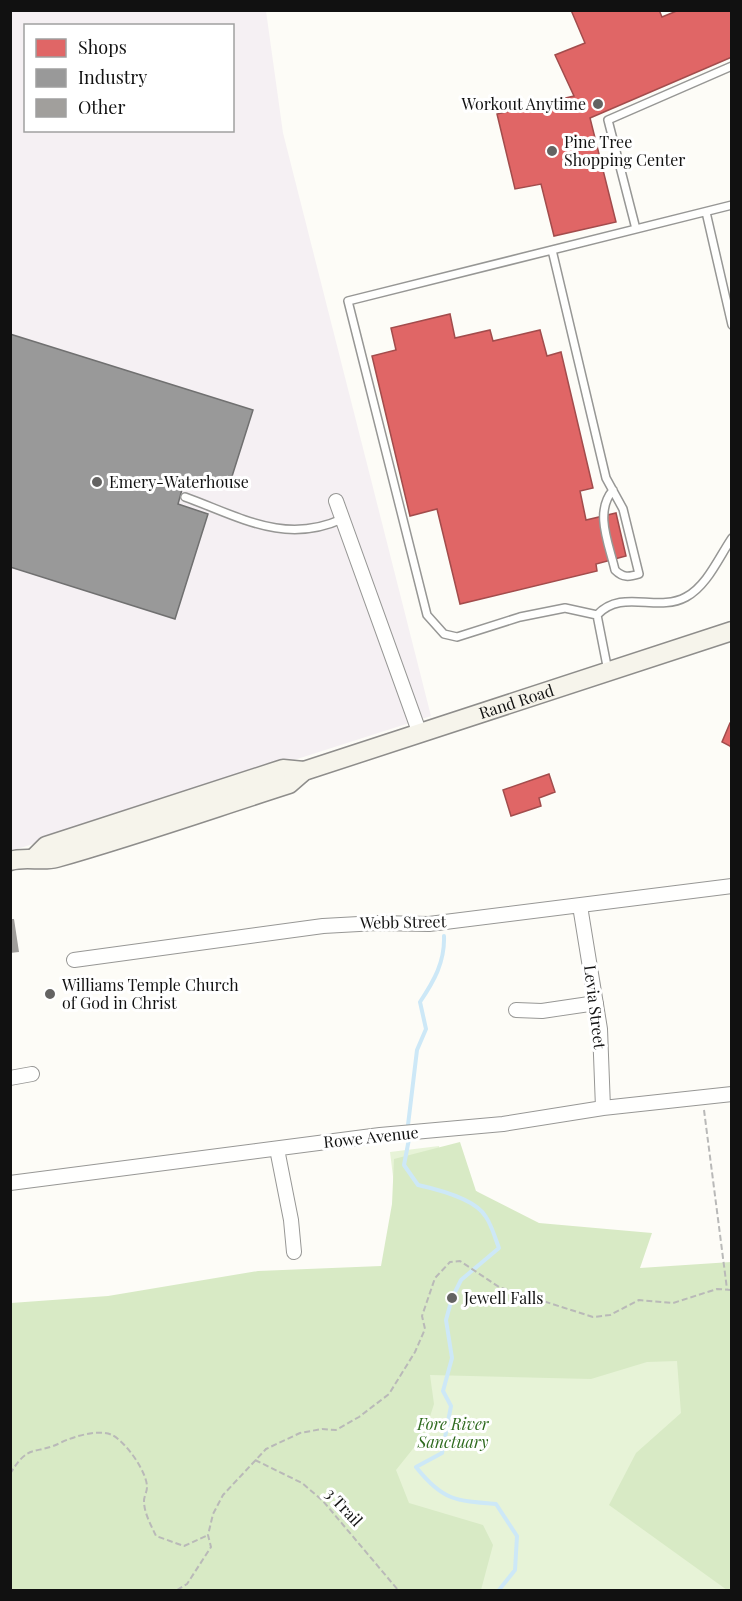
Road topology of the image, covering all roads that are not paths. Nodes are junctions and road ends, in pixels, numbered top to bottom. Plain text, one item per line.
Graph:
1 (732, 66) edge
2 (732, 205) edge
3 (706, 212) junction
4 (636, 229) junction
5 (552, 250) junction
6 (732, 326) edge
7 (613, 490) junction
8 (185, 497) dead end
9 (336, 501) dead end
10 (342, 519) junction
11 (732, 538) edge
12 (597, 615) junction
13 (730, 633) edge
14 (609, 673) junction
15 (420, 734) junction
16 (10, 861) edge
17 (732, 886) edge
18 (580, 906) junction
19 (74, 960) dead end
20 (596, 1003) junction
21 (516, 1010) dead end
22 (32, 1074) dead end
23 (10, 1078) edge
24 (732, 1094) edge
25 (603, 1108) junction
26 (277, 1149) junction
27 (10, 1183) edge
28 (294, 1252) dead end

1 - 4 lane
2 - 3 lane
3 - 4 lane
3 - 6 lane
4 - 5 lane
5 - 7 lane
5 - 12 lane
7 - 7 lane
8 - 10 lane
9 - 10 street
10 - 15 street
11 - 12 lane
12 - 14 lane
13 - 14 main road, Rand Road
14 - 15 main road, Rand Road
15 - 16 main road, Rand Road
17 - 18 street, Webb Street
18 - 19 street, Webb Street
18 - 20 street, Levia Street
20 - 21 street
20 - 25 street, Levia Street
22 - 23 street
24 - 25 street, Rowe Avenue
25 - 26 street, Rowe Avenue
26 - 27 street, Rowe Avenue
26 - 28 street

